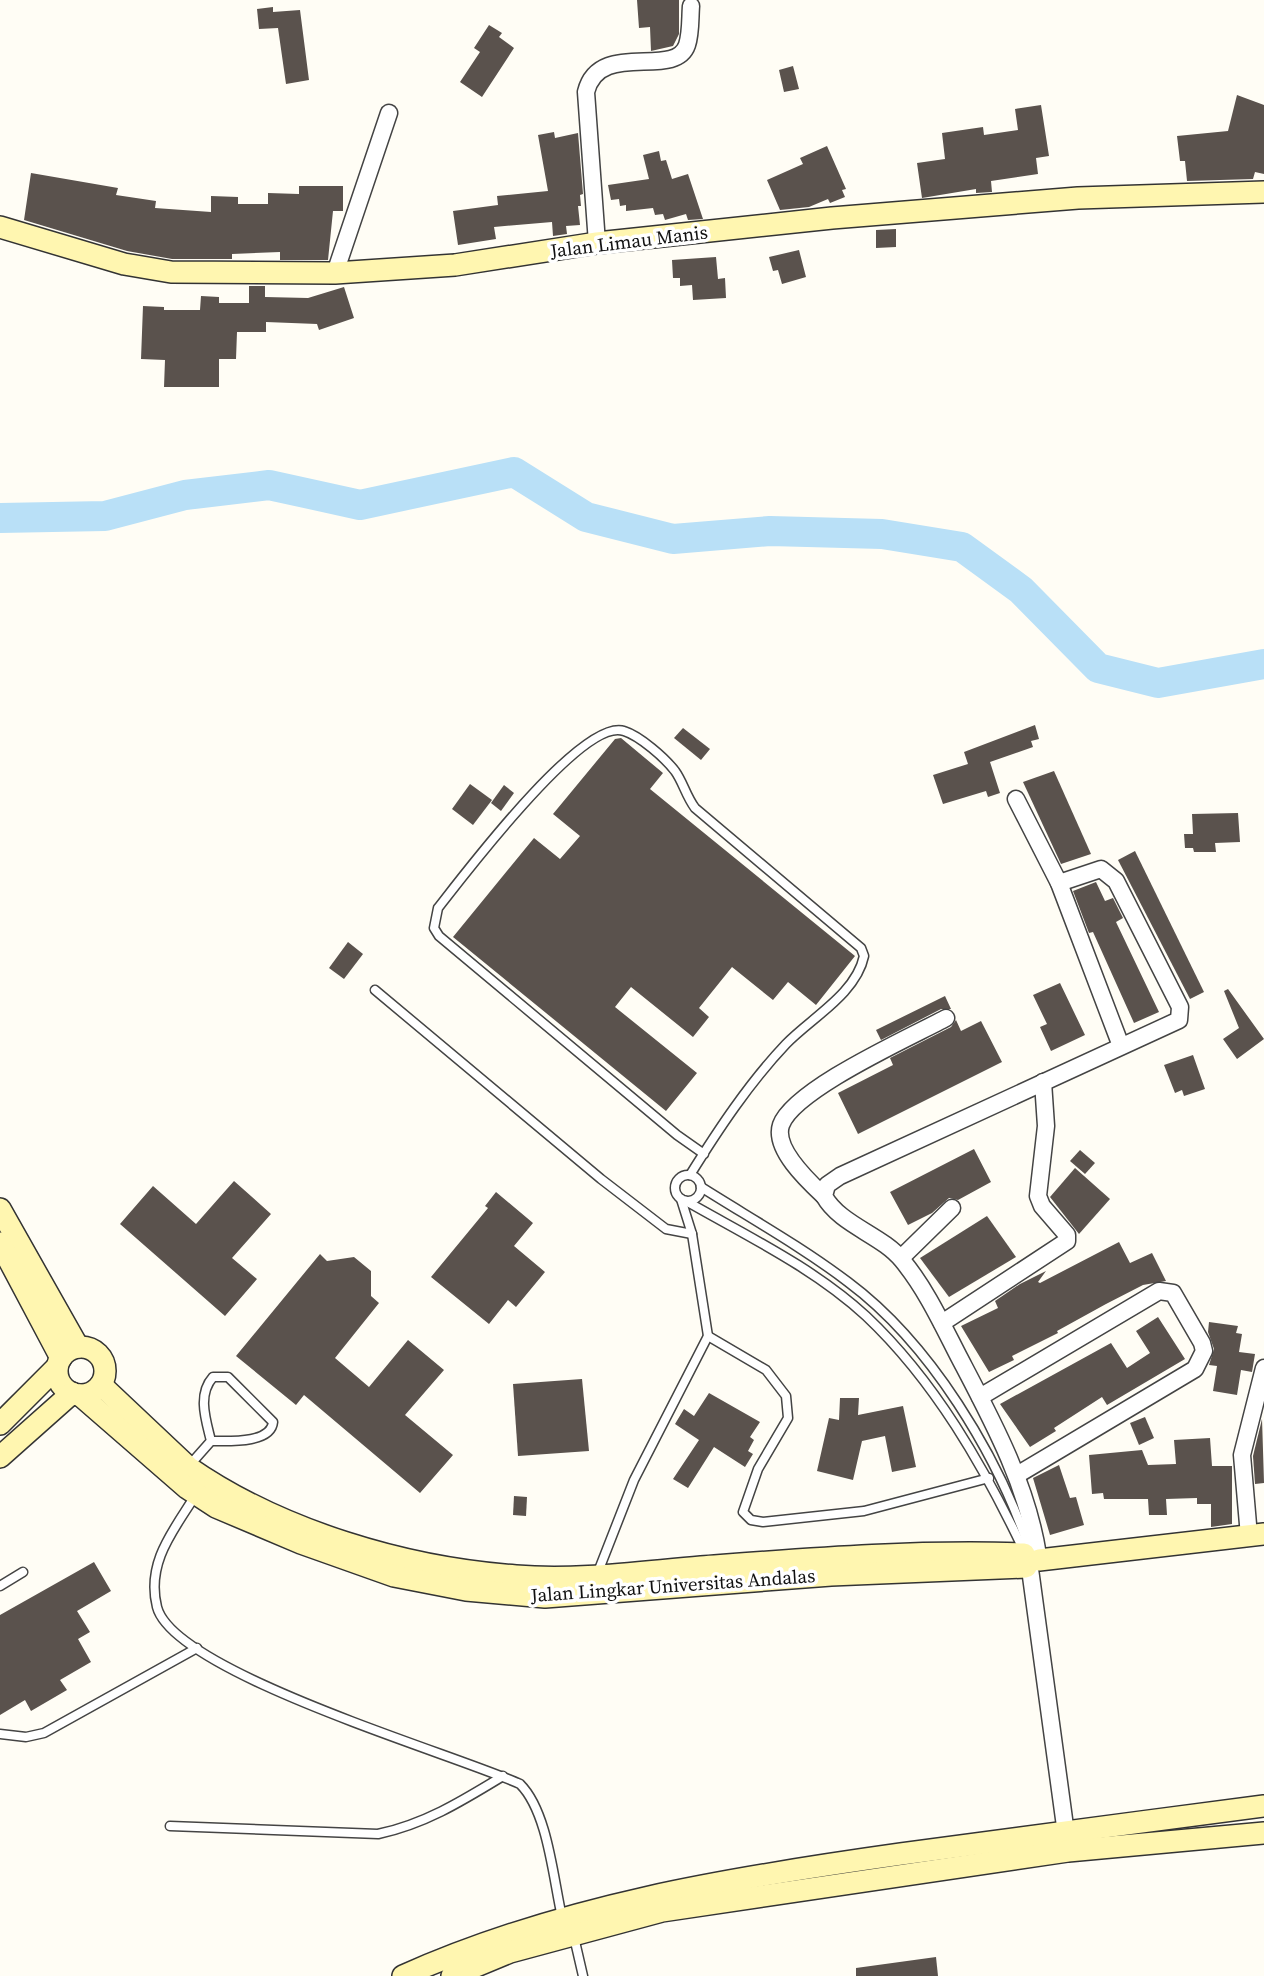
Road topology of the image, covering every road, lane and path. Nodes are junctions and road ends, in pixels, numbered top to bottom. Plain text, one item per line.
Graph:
1 (691, 6) dead end
2 (389, 113) dead end
3 (1264, 192) edge
4 (0, 228) edge
5 (597, 243) junction
6 (335, 273) junction
7 (1016, 799) dead end
8 (1059, 883) junction
9 (375, 990) dead end
10 (946, 1018) dead end
11 (1121, 1046) junction
12 (1043, 1082) junction
13 (704, 1154) junction
14 (690, 1175) junction
15 (701, 1187) junction
16 (824, 1196) junction
17 (684, 1200) junction
18 (953, 1208) dead end
19 (0, 1209) edge
20 (692, 1234) junction
21 (0, 1243) edge
22 (901, 1258) junction
23 (942, 1323) junction
24 (708, 1336) junction
25 (65, 1357) junction
26 (1264, 1368) edge
27 (101, 1385) junction
28 (76, 1394) junction
29 (980, 1397) junction
30 (0, 1424) edge
31 (211, 1441) junction
32 (0, 1458) edge
33 (188, 1468) junction
34 (1017, 1475) junction
35 (989, 1478) junction
36 (196, 1495) junction
37 (1256, 1535) edge
38 (1030, 1559) junction
39 (23, 1572) dead end
40 (597, 1575) junction
41 (693, 1577) junction
42 (484, 1581) junction
43 (0, 1586) edge
44 (197, 1648) junction
45 (0, 1734) edge
46 (503, 1776) junction
47 (1264, 1806) edge
48 (170, 1826) dead end
49 (1264, 1833) edge
50 (1067, 1841) junction
51 (807, 1867) junction
52 (811, 1889) junction
53 (562, 1917) junction
54 (573, 1937) junction
55 (403, 1976) edge
56 (453, 1976) edge
57 (583, 1976) edge

1 - 5 street
2 - 6 street
3 - 5 street, Jalan Limau Manis
4 - 6 street, Jalan Limau Manis
5 - 6 street, Jalan Limau Manis
7 - 8 street
8 - 11 street
8 - 11 street
9 - 20 lane
10 - 16 street
11 - 12 street
12 - 16 street
12 - 23 street
13 - 13 lane
13 - 14 lane
14 - 15 lane
14 - 17 lane
15 - 17 lane
15 - 38 lane
16 - 22 street
17 - 20 lane
17 - 35 lane
18 - 22 street
19 - 25 street
20 - 24 lane
21 - 25 street
22 - 23 street
23 - 29 street
24 - 35 lane
24 - 40 lane
25 - 27 street
25 - 28 street
25 - 30 street
26 - 37 street
27 - 28 street
27 - 33 street, Jalan Lingkar Universitas Andalas
28 - 32 street
28 - 36 street, Jalan Lingkar Universitas Andalas
29 - 34 street
29 - 34 street
31 - 31 lane
31 - 33 lane
33 - 42 street, Jalan Lingkar Universitas Andalas
34 - 38 street
35 - 38 lane
36 - 42 street, Jalan Lingkar Universitas Andalas
36 - 44 lane
37 - 38 street, Jalan Lingkar Universitas Andalas
38 - 41 street, Jalan Lingkar Universitas Andalas
38 - 50 street
39 - 43 lane
40 - 41 street, Jalan Lingkar Universitas Andalas
40 - 42 street, Jalan Lingkar Universitas Andalas
41 - 42 street, Jalan Lingkar Universitas Andalas
44 - 45 lane
44 - 46 lane
46 - 48 lane
46 - 53 lane
47 - 50 street
49 - 50 street
50 - 51 street
50 - 52 street
51 - 52 street
51 - 53 street
52 - 54 street
53 - 55 street
54 - 56 street
54 - 57 lane

